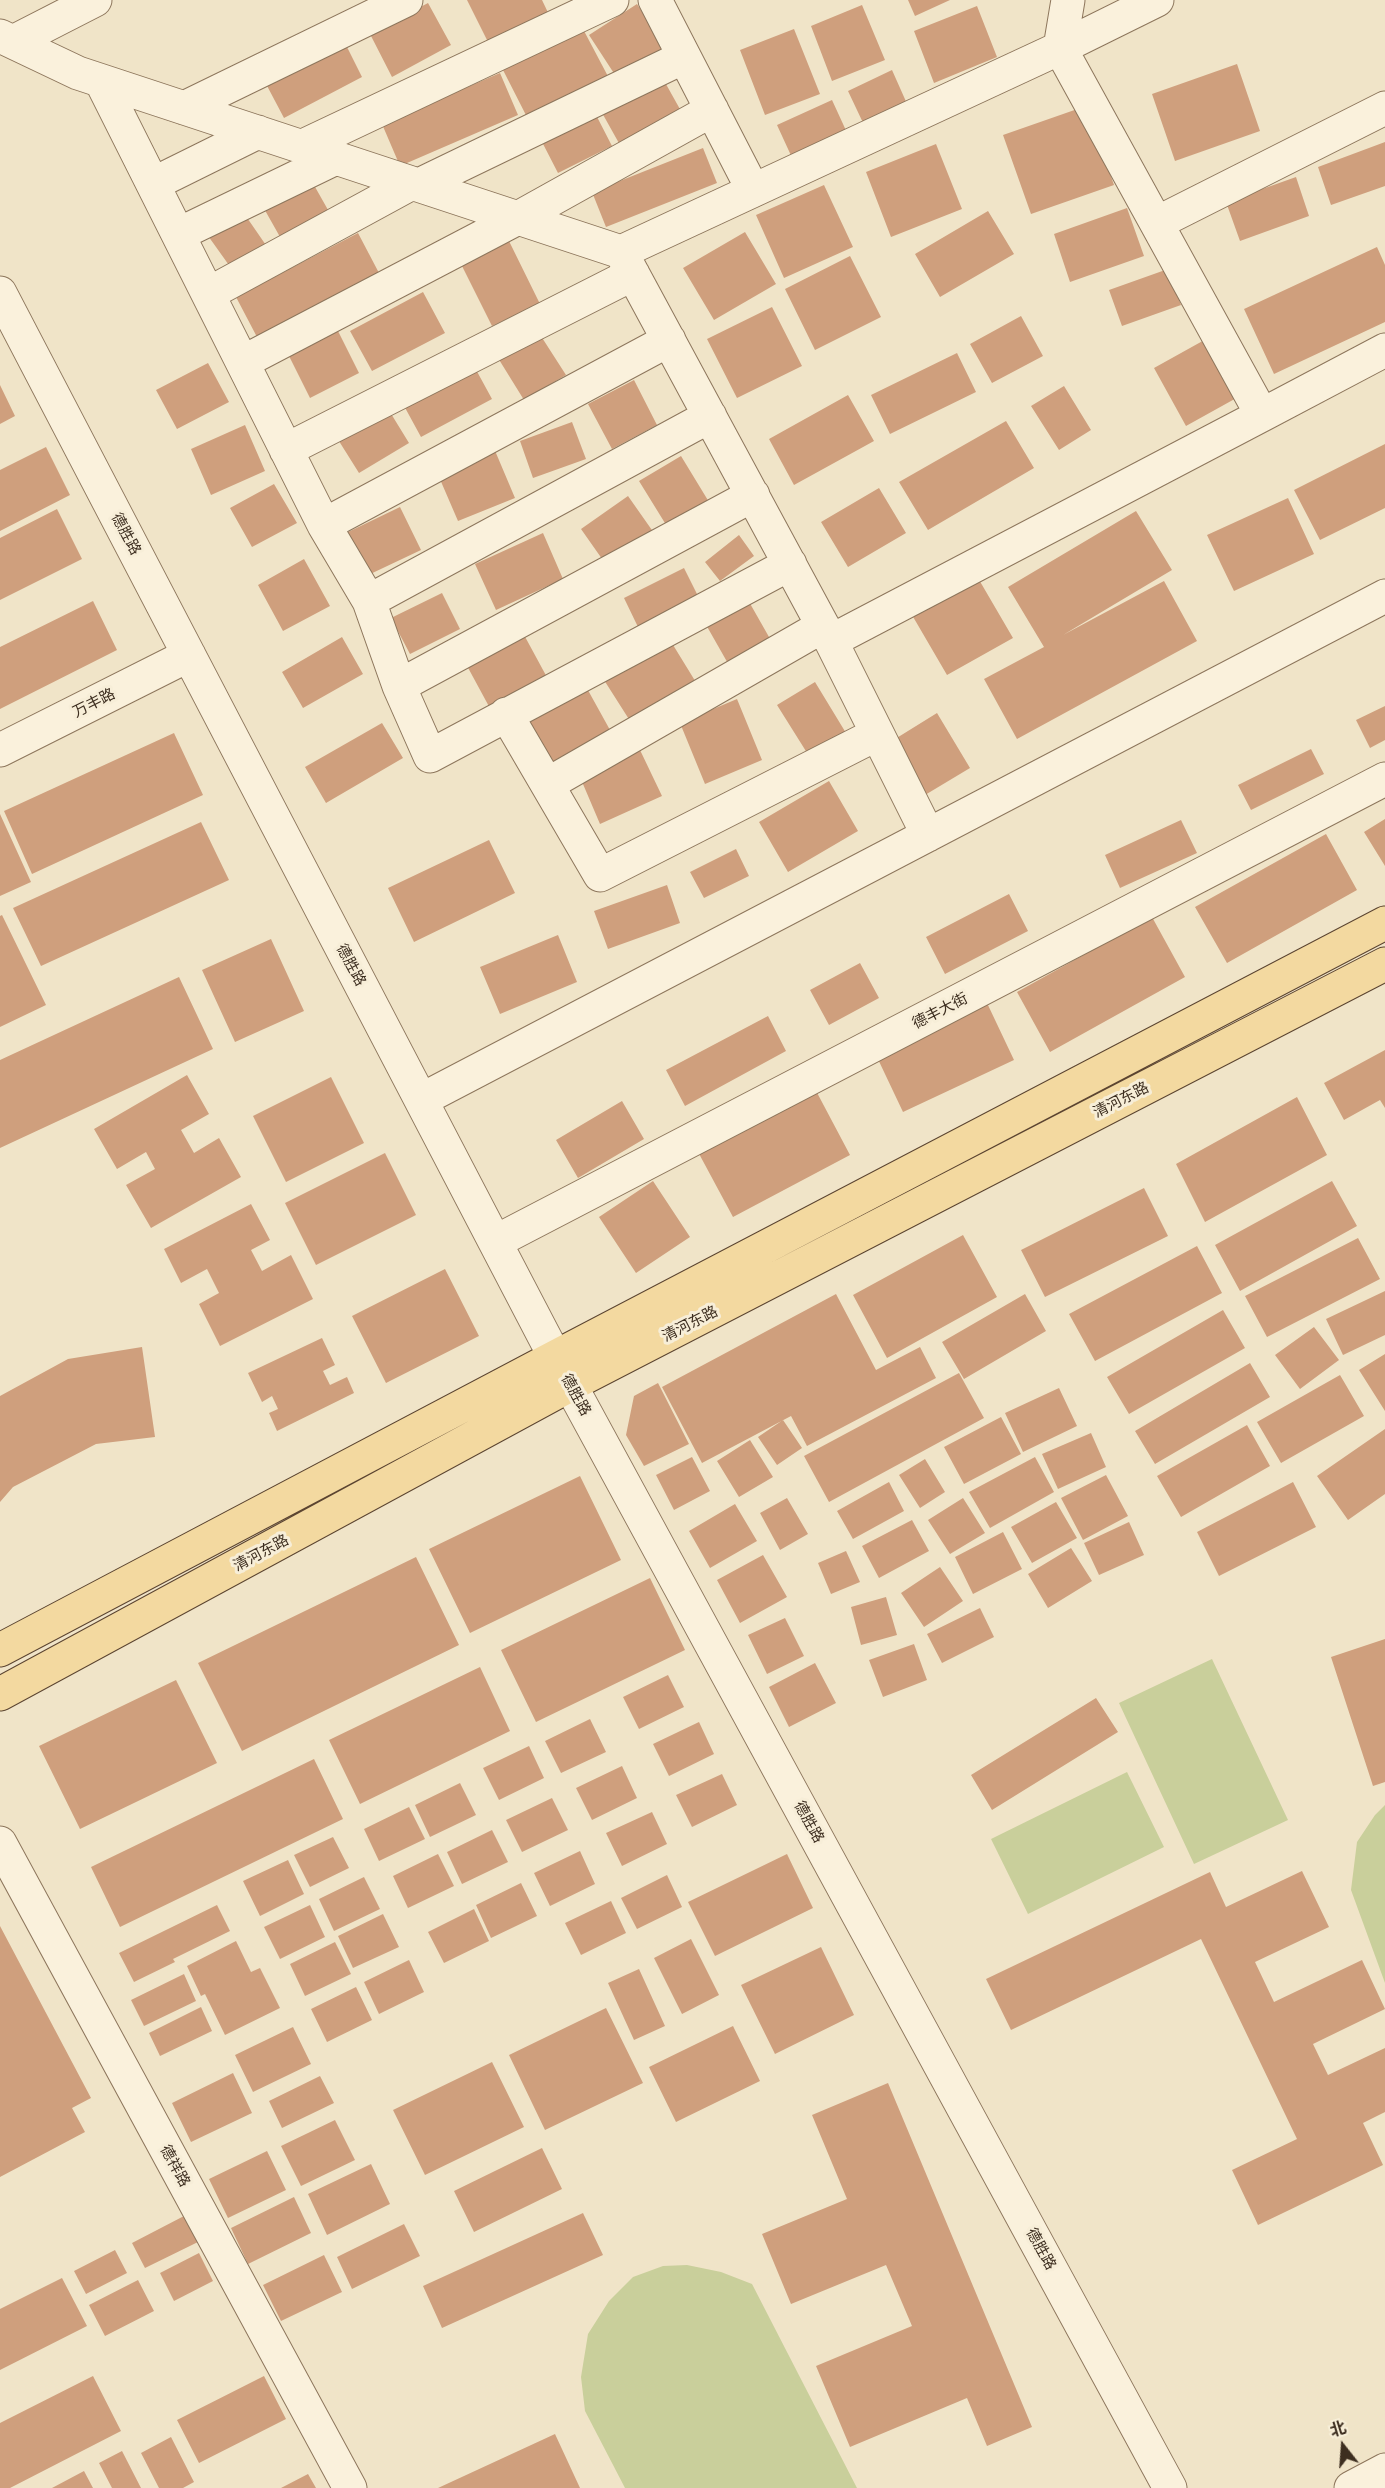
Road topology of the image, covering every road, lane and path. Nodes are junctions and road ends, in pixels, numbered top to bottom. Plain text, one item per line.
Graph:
1 (95, 0) edge
2 (406, 0) edge
3 (612, 0) edge
4 (655, 0) edge
5 (1068, 0) edge
6 (1157, 0) edge
7 (7, 39) edge
8 (1060, 48) junction
9 (684, 57) junction
10 (101, 81) junction
11 (184, 108) junction
12 (1385, 108) edge
13 (711, 110) junction
14 (258, 132) junction
15 (301, 147) junction
16 (336, 158) junction
17 (153, 184) junction
18 (415, 184) junction
19 (753, 190) junction
20 (518, 218) junction
21 (1157, 223) junction
22 (179, 234) junction
23 (627, 263) junction
24 (0, 293) edge
25 (208, 294) junction
26 (669, 340) junction
27 (1385, 350) edge
28 (243, 362) junction
29 (1262, 415) junction
30 (710, 416) junction
31 (286, 450) junction
32 (753, 495) junction
33 (324, 525) junction
34 (790, 564) junction
35 (1385, 596) edge
36 (369, 601) junction
37 (827, 633) junction
38 (189, 655) junction
39 (399, 686) junction
40 (506, 714) junction
41 (878, 734) junction
42 (0, 750) edge
43 (1385, 779) edge
44 (548, 784) junction
45 (928, 835) junction
46 (1385, 923) edge
47 (1385, 964) edge
48 (421, 1100) junction
49 (495, 1242) junction
50 (555, 1357) junction
51 (570, 1385) junction
52 (0, 1650) edge
53 (0, 1694) edge
54 (0, 1843) edge
55 (1385, 2469) edge
56 (350, 2488) edge
57 (1170, 2488) edge
58 (1351, 2488) edge

1 - 7 street
2 - 11 street
3 - 15 street
4 - 9 street
5 - 8 street
6 - 8 street
7 - 10 street
8 - 19 street
8 - 21 street
9 - 13 street
9 - 18 street
10 - 11 street
10 - 17 street
11 - 14 street
12 - 21 street
13 - 19 street
13 - 20 street
14 - 15 street
14 - 17 street
15 - 16 street
16 - 18 street
16 - 22 street
17 - 22 street
18 - 20 street
18 - 25 street
19 - 23 street
20 - 23 street
20 - 28 street
21 - 29 street
22 - 25 street
23 - 26 street
23 - 31 street
24 - 38 street, 德胜路
25 - 28 street
26 - 30 street
26 - 33 street
27 - 29 street
28 - 31 street
29 - 37 street
30 - 32 street
30 - 36 street
31 - 33 street
32 - 34 street
32 - 39 street
33 - 36 street
34 - 37 street
34 - 40 street
35 - 45 street
36 - 39 street
37 - 41 street
37 - 44 street
38 - 42 street, 万丰路
38 - 48 street, 德胜路
39 - 40 street
40 - 44 street
41 - 44 street
41 - 45 street
43 - 49 street, 德丰大街
45 - 48 street
46 - 50 main road
47 - 51 main road, 清河东路
48 - 49 street, 德胜路
49 - 50 street, 德胜路
50 - 51 street, 德胜路
50 - 52 main road
51 - 53 main road, 清河东路
51 - 57 street, 德胜路
54 - 56 street, 德祥路
55 - 58 street

